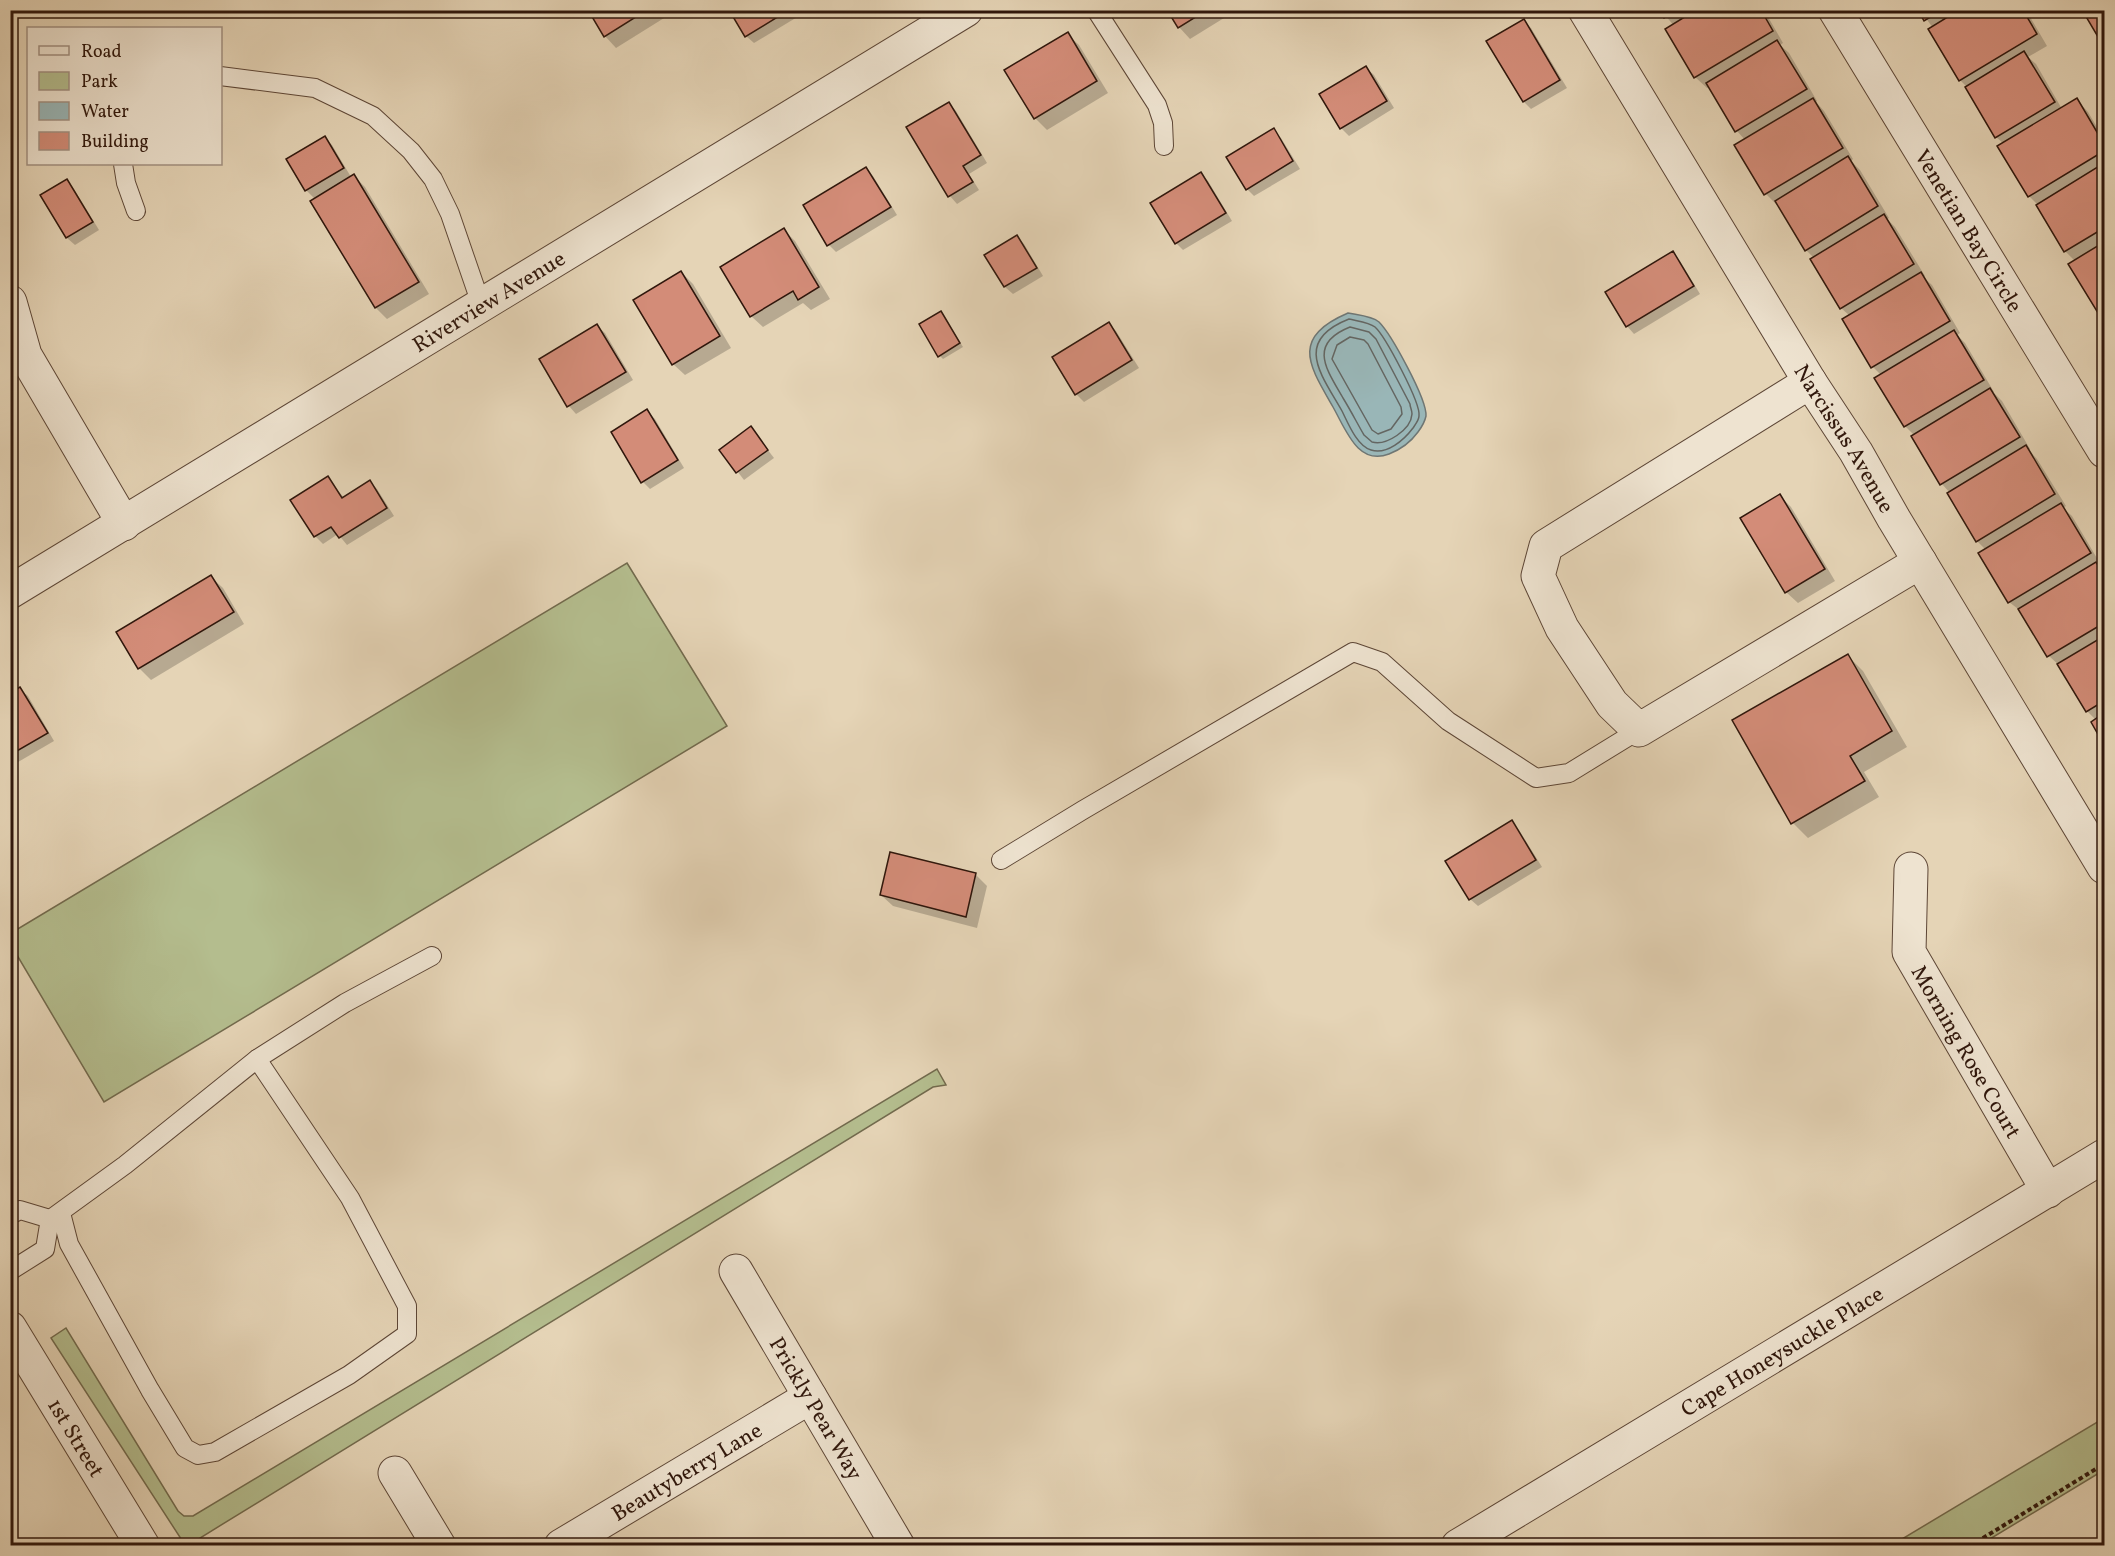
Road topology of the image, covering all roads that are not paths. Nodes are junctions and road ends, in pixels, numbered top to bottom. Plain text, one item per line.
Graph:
1 (966, 10) edge
2 (1096, 10) edge
3 (1585, 10) edge
4 (1835, 10) edge
5 (222, 76) edge
6 (1164, 146) dead end
7 (123, 165) edge
8 (136, 211) dead end
9 (10, 302) edge
10 (482, 306) junction
11 (18, 348) edge
12 (1810, 382) junction
13 (2104, 451) edge
14 (124, 524) junction
15 (1920, 562) junction
16 (10, 592) edge
17 (1639, 730) junction
18 (1001, 860) dead end
19 (2104, 867) edge
20 (1911, 869) dead end
21 (432, 956) dead end
22 (257, 1059) junction
23 (2104, 1156) edge
24 (2048, 1191) junction
25 (10, 1215) edge
26 (56, 1216) junction
27 (736, 1271) dead end
28 (10, 1272) edge
29 (10, 1328) edge
30 (810, 1397) junction
31 (395, 1473) dead end
32 (143, 1545) edge
33 (439, 1545) edge
34 (561, 1545) edge
35 (898, 1545) edge
36 (1458, 1545) edge

1 - 10 street, Riverview Avenue
2 - 6 lane
3 - 12 street, Narcissus Avenue
4 - 13 street, Venetian Bay Circle
5 - 10 lane
7 - 8 lane
9 - 11 street
10 - 14 street, Riverview Avenue
11 - 14 street
12 - 15 street, Narcissus Avenue
12 - 17 street
14 - 16 street, Riverview Avenue
15 - 17 street
15 - 19 street, Narcissus Avenue
17 - 18 lane
20 - 24 street, Morning Rose Court
21 - 22 lane
22 - 26 lane
22 - 26 lane
23 - 24 street, Cape Honeysuckle Place
24 - 36 street, Cape Honeysuckle Place
25 - 26 lane
26 - 28 lane
27 - 30 street, Prickly Pear Way
29 - 32 street, 1st Street
30 - 34 street, Beautyberry Lane
30 - 35 street, Prickly Pear Way
31 - 33 street

